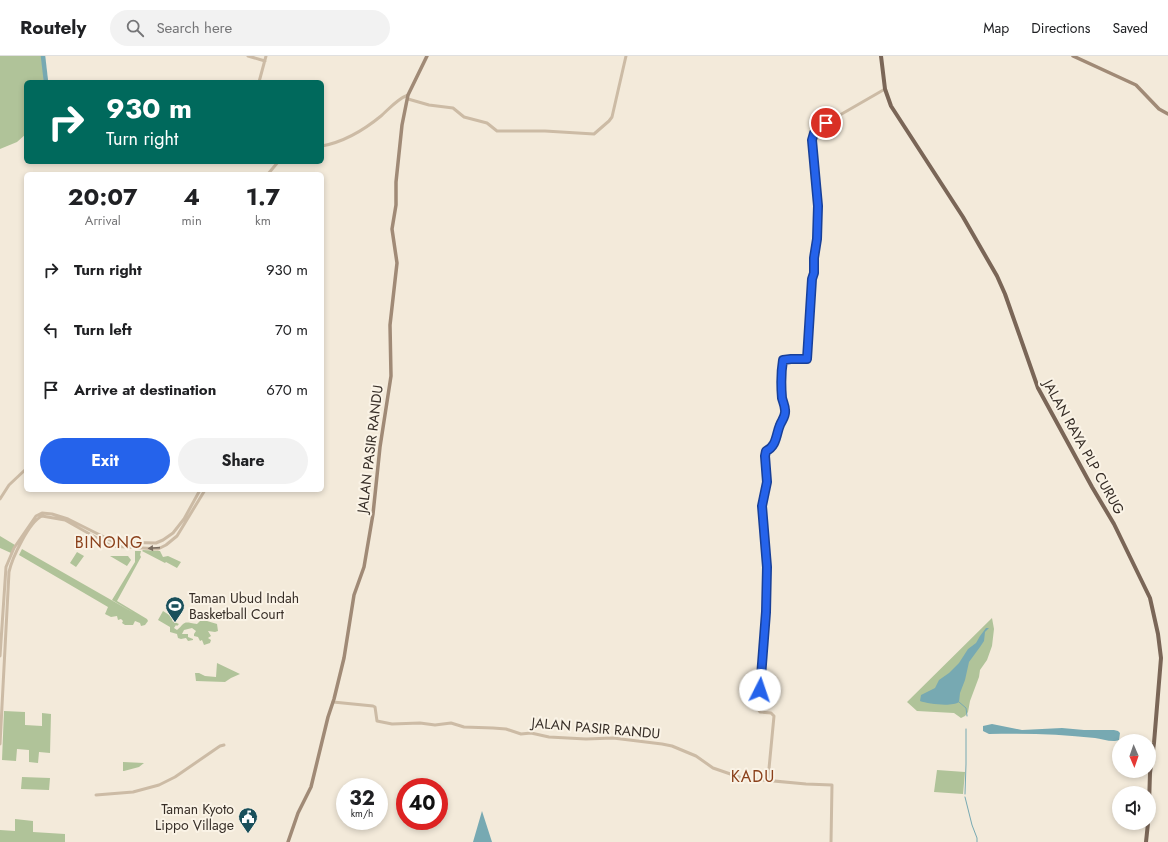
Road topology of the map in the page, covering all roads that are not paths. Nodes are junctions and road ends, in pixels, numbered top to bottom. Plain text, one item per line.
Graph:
1 (248, 56) edge
2 (266, 56) edge
3 (427, 56) edge
4 (626, 56) edge
5 (881, 56) edge
6 (1074, 56) edge
7 (265, 61) junction
8 (260, 80) edge
9 (885, 89) junction
10 (408, 97) junction
11 (1168, 114) edge
12 (324, 146) edge
13 (24, 471) edge
14 (199, 492) edge
15 (204, 492) edge
16 (0, 499) edge
17 (185, 520) junction
18 (91, 535) junction
19 (168, 537) junction
20 (172, 540) junction
21 (139, 543) junction
22 (139, 548) junction
23 (10, 560) junction
24 (0, 656) edge
25 (333, 702) junction
26 (0, 744) edge
27 (224, 745) dead end
28 (768, 779) junction
29 (1150, 786) edge
30 (96, 795) dead end
31 (1147, 830) edge
32 (288, 842) edge
33 (832, 842) edge
34 (1146, 842) edge

1 - 7 street
2 - 7 street
3 - 10 main road, JALAN PASIR RANDU
4 - 10 street
5 - 9 main road, JALAN RAYA PLP CURUG
6 - 11 main road
7 - 8 street
9 - 28 street
9 - 29 main road, JALAN RAYA PLP CURUG
10 - 12 street
10 - 25 main road, JALAN PASIR RANDU
13 - 16 street
14 - 17 street
15 - 17 street
17 - 19 street
17 - 20 street
18 - 21 street
18 - 22 street
18 - 23 street
19 - 20 street
19 - 21 street
20 -> 22 street
21 - 22 street
23 - 24 street
23 - 26 street
25 - 28 street, JALAN PASIR RANDU
25 - 32 main road, JALAN PASIR RANDU
27 - 30 street
28 - 33 street, JALAN PASIR RANDU
31 - 34 main road

